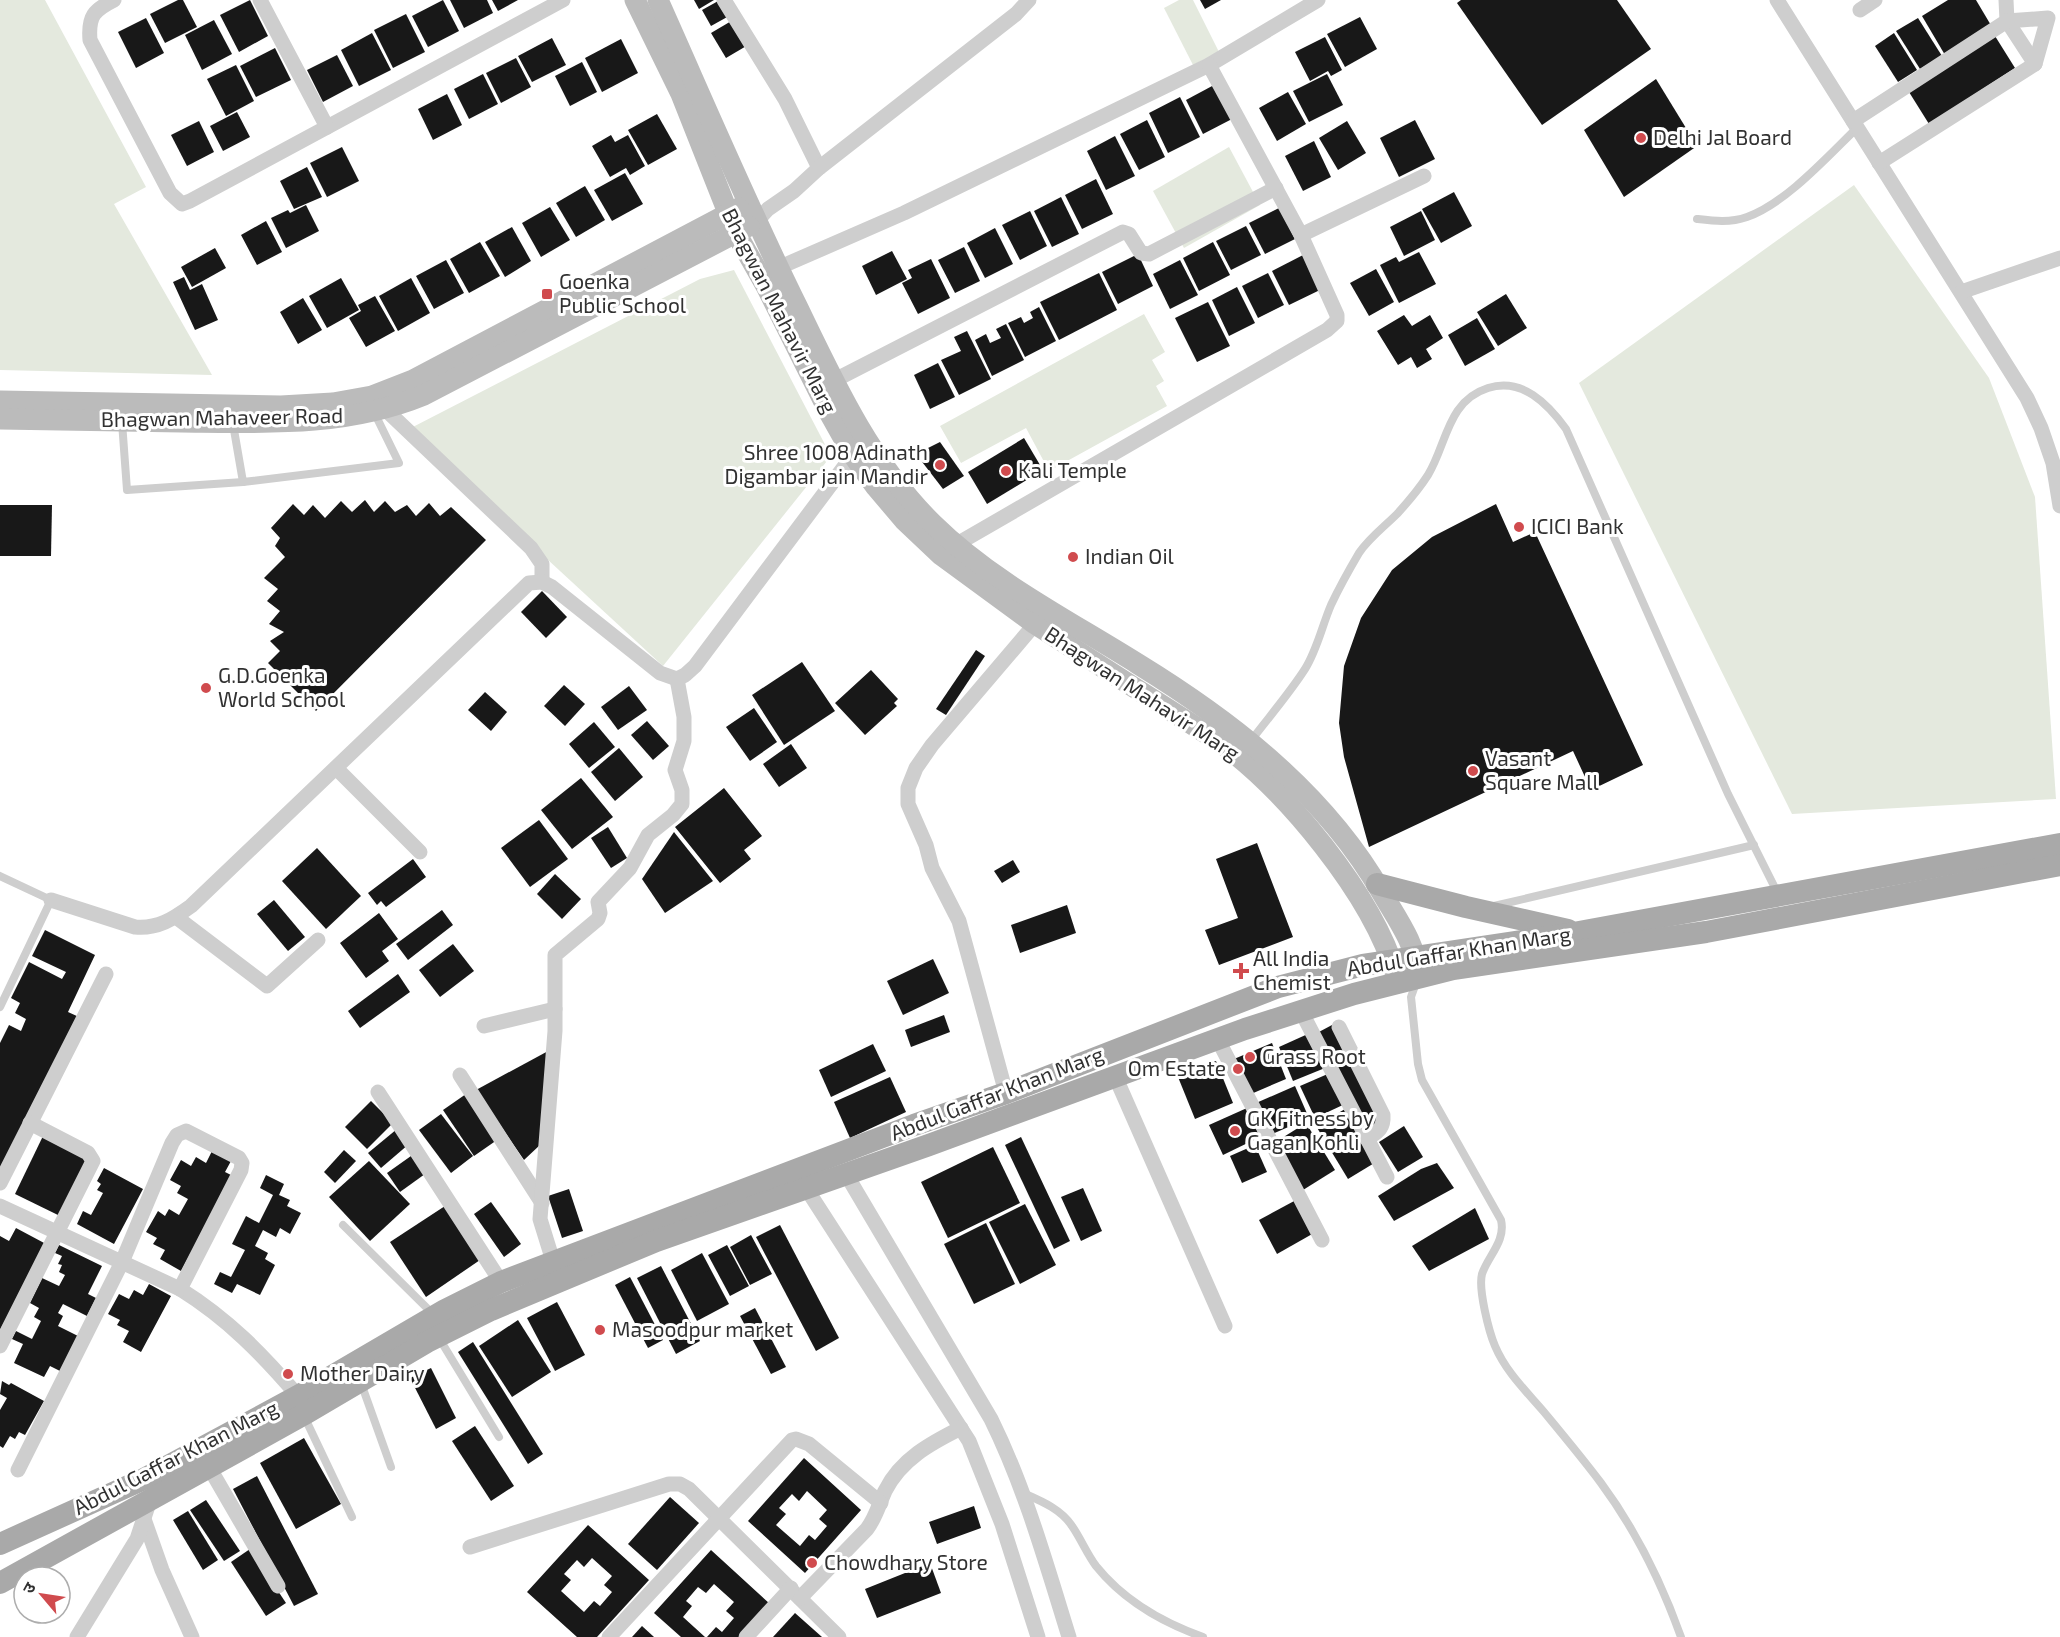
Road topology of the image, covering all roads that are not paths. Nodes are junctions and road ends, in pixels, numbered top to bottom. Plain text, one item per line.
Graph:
1 (114, 0) edge
2 (260, 0) edge
3 (563, 0) edge
4 (635, 0) edge
5 (658, 0) edge
6 (724, 0) edge
7 (1029, 0) edge
8 (1318, 0) edge
9 (1777, 0) edge
10 (1875, 0) edge
11 (2006, 0) edge
12 (1860, 10) dead end
13 (2007, 21) junction
14 (2035, 64) junction
15 (1209, 65) junction
16 (1855, 124) junction
17 (327, 127) junction
18 (1879, 163) junction
19 (819, 168) junction
20 (1424, 176) dead end
21 (1276, 188) junction
22 (753, 212) junction
23 (1697, 219) dead end
24 (732, 223) junction
25 (1302, 235) junction
26 (2060, 258) edge
27 (778, 268) junction
28 (1961, 292) junction
29 (833, 381) junction
30 (0, 402) edge
31 (379, 411) junction
32 (0, 419) edge
33 (122, 421) junction
34 (232, 422) junction
35 (854, 455) junction
36 (243, 482) junction
37 (2060, 506) edge
38 (957, 544) junction
39 (542, 582) junction
40 (1039, 615) junction
41 (677, 679) junction
42 (1250, 742) junction
43 (336, 768) junction
44 (2060, 844) edge
45 (1754, 845) junction
46 (420, 852) dead end
47 (2060, 865) edge
48 (0, 876) edge
49 (1377, 884) junction
50 (1779, 896) junction
51 (51, 900) junction
52 (1478, 910) junction
53 (176, 917) junction
54 (1579, 932) junction
55 (318, 940) dead end
56 (106, 974) dead end
57 (1407, 974) junction
58 (0, 1007) edge
59 (555, 1009) junction
60 (1301, 1011) junction
61 (484, 1026) dead end
62 (1340, 1027) dead end
63 (1217, 1038) junction
64 (460, 1075) dead end
65 (1115, 1076) junction
66 (378, 1092) dead end
67 (1006, 1093) junction
68 (30, 1123) junction
69 (1366, 1139) junction
70 (846, 1174) junction
71 (1387, 1177) dead end
72 (0, 1183) edge
73 (806, 1188) junction
74 (542, 1203) junction
75 (0, 1206) edge
76 (343, 1225) dead end
77 (57, 1232) junction
78 (1322, 1240) dead end
79 (553, 1261) junction
80 (122, 1262) junction
81 (501, 1282) junction
82 (180, 1289) junction
83 (436, 1326) junction
84 (1225, 1326) dead end
85 (0, 1346) edge
86 (360, 1382) junction
87 (301, 1405) junction
88 (961, 1428) junction
89 (499, 1437) dead end
90 (209, 1467) junction
91 (391, 1467) dead end
92 (18, 1470) dead end
93 (1022, 1492) junction
94 (147, 1499) junction
95 (881, 1503) junction
96 (352, 1516) dead end
97 (719, 1518) junction
98 (0, 1544) edge
99 (470, 1546) dead end
100 (0, 1583) edge
101 (278, 1586) dead end
102 (795, 1593) junction
103 (89, 1621) junction
104 (78, 1637) edge
105 (95, 1637) edge
106 (192, 1637) edge
107 (609, 1637) edge
108 (746, 1637) edge
109 (839, 1637) edge
110 (1038, 1637) edge
111 (1069, 1637) edge
112 (1203, 1637) edge
113 (1681, 1637) edge

1 - 17 street
2 - 17 street
3 - 17 street
4 - 24 street, Bhagwan Mahavir Marg
5 - 22 street, Bhagwan Mahavir Marg
6 - 19 street
7 - 19 street
8 - 15 street
9 - 16 street
10 - 12 street
11 - 13 street
13 - 14 street
13 - 14 street
13 - 16 street
14 - 18 street
15 - 21 street
15 - 27 street
16 - 18 street
16 - 23 lane
18 - 28 street
19 - 22 street
20 - 25 street
21 - 25 street
21 - 29 street
22 - 24 street, Bhagwan Mahaveer Road
22 - 27 street, Bhagwan Mahavir Marg
24 - 30 street, Bhagwan Mahaveer Road
24 - 31 street, Bhagwan Mahaveer Road
24 - 35 street, Bhagwan Mahavir Marg
25 - 38 street
26 - 28 street
27 - 29 street, Bhagwan Mahavir Marg
28 - 37 street
29 - 38 street, Bhagwan Mahavir Marg
31 - 34 street, Bhagwan Mahaveer Road
31 - 36 lane
31 - 39 street
32 - 33 street, Bhagwan Mahaveer Road
33 - 34 street, Bhagwan Mahaveer Road
33 - 36 lane
34 - 36 lane
35 - 40 street, Bhagwan Mahavir Marg
35 - 41 street
38 - 40 street, Bhagwan Mahavir Marg
39 - 41 street
39 - 43 street
40 - 42 street, Bhagwan Mahavir Marg
40 - 57 street, Bhagwan Mahavir Marg
40 - 67 street
41 - 59 street
42 - 45 lane
42 - 49 street, Bhagwan Mahavir Marg
43 - 46 street
43 - 53 street
44 - 50 main road, Abdul Gaffar Khan Marg
45 - 50 lane
45 - 52 lane
47 - 57 main road, Abdul Gaffar Khan Marg
48 - 51 lane
49 - 52 main road
49 - 57 street, Bhagwan Mahavir Marg
50 - 54 main road, Abdul Gaffar Khan Marg
51 - 53 street
51 - 58 lane
52 - 54 main road
53 - 55 street
54 - 57 main road, Abdul Gaffar Khan Marg
56 - 68 street
57 - 60 main road, Abdul Gaffar Khan Marg
57 - 67 main road, Abdul Gaffar Khan Marg
57 - 113 lane
59 - 61 street
59 - 74 street
60 - 63 main road, Abdul Gaffar Khan Marg
60 - 69 street
62 - 69 street
63 - 65 main road, Abdul Gaffar Khan Marg
63 - 78 street
64 - 74 street
65 - 70 main road, Abdul Gaffar Khan Marg
65 - 84 street
66 - 81 street
67 - 79 main road, Abdul Gaffar Khan Marg
68 - 72 street
68 - 77 street
69 - 71 street
70 - 73 main road, Abdul Gaffar Khan Marg
70 - 93 street
73 - 83 main road, Abdul Gaffar Khan Marg
73 - 88 street
74 - 79 street
75 - 77 street
76 - 83 lane
77 - 80 street
77 - 85 street
79 - 81 main road, Abdul Gaffar Khan Marg
80 - 82 street
80 - 82 street
80 - 92 street
81 - 83 main road, Abdul Gaffar Khan Marg
82 - 87 street
83 - 86 main road, Abdul Gaffar Khan Marg
83 - 87 main road, Abdul Gaffar Khan Marg
83 - 89 lane
86 - 87 main road, Abdul Gaffar Khan Marg
86 - 91 lane
87 - 90 main road, Abdul Gaffar Khan Marg
87 - 94 main road, Abdul Gaffar Khan Marg
87 - 96 lane
88 - 95 street
88 - 110 street
90 - 94 main road, Abdul Gaffar Khan Marg
90 - 101 street
93 - 111 street
93 - 112 lane
94 - 98 main road, Abdul Gaffar Khan Marg
94 - 100 main road, Abdul Gaffar Khan Marg
94 - 103 street, Abdul Gaffar Khan Marg
94 - 106 street
95 - 97 street
95 - 102 street
97 - 99 street
97 - 102 street
97 - 107 street
102 - 108 street
102 - 109 street
103 - 104 street, Abdul Gaffar Khan Marg
103 - 105 street

